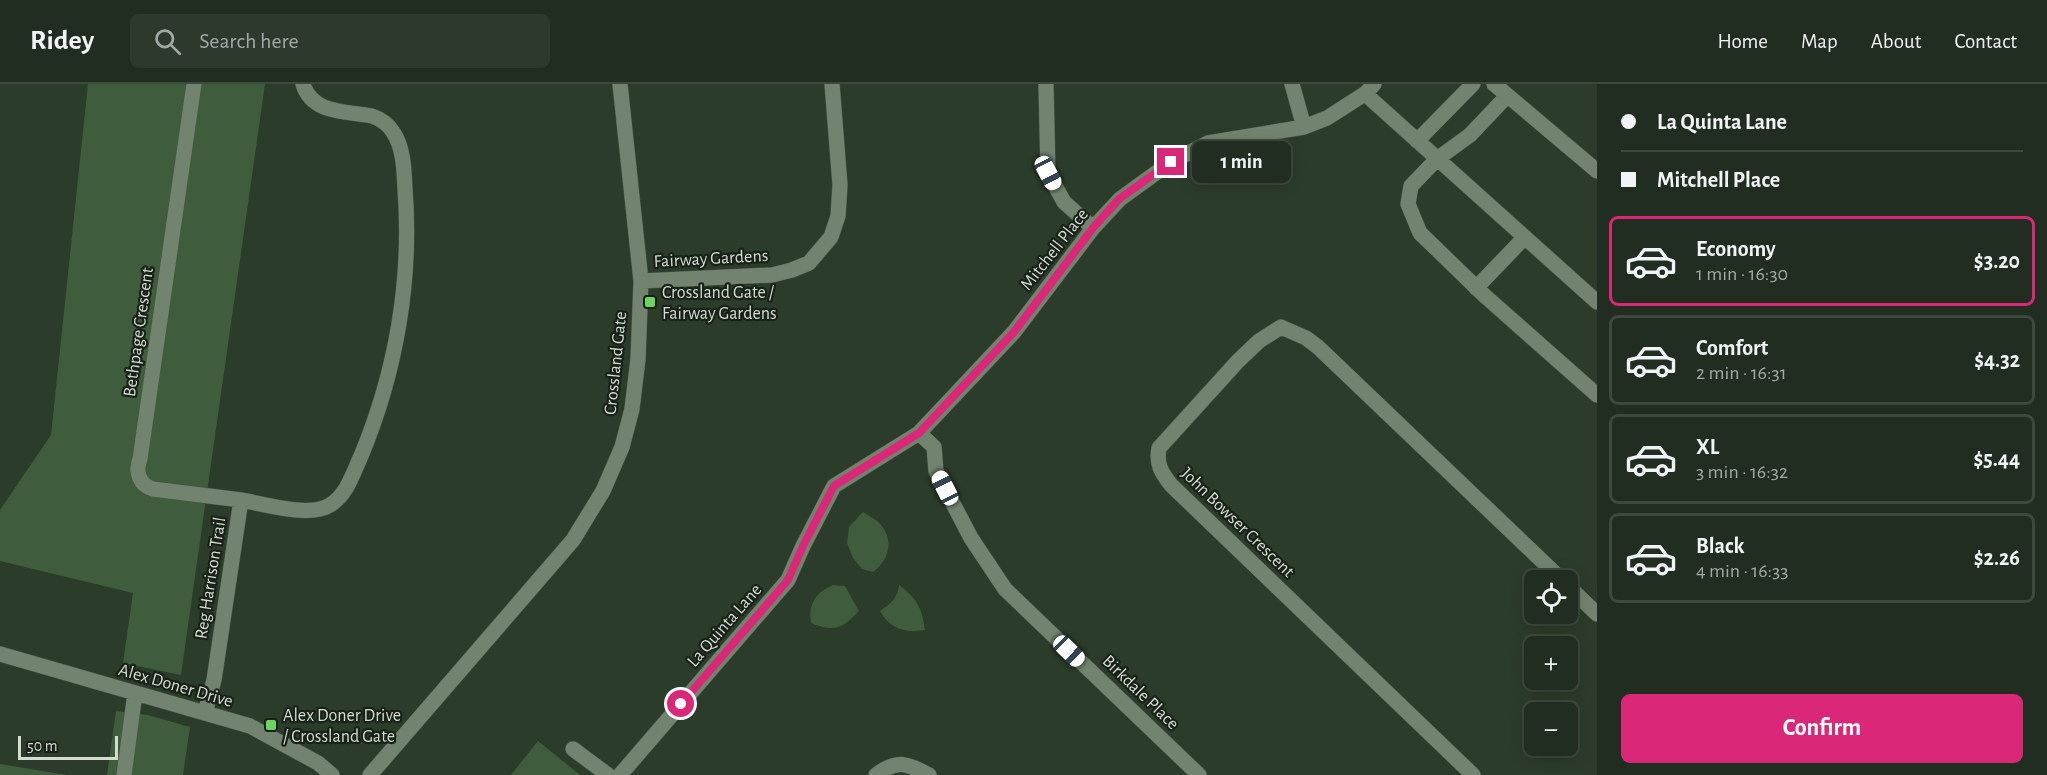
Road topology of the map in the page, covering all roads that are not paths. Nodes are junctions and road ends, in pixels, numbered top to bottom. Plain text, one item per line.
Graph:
1 (194, 84) edge
2 (303, 84) edge
3 (620, 84) edge
4 (831, 84) edge
5 (1046, 84) edge
6 (1292, 84) edge
7 (1473, 84) edge
8 (1494, 84) edge
9 (1370, 88) edge
10 (1508, 96) junction
11 (1304, 127) junction
12 (1417, 141) junction
13 (1437, 159) junction
14 (1597, 171) edge
15 (1093, 228) junction
16 (1525, 237) junction
17 (641, 281) junction
18 (1476, 288) junction
19 (1597, 302) edge
20 (1597, 395) edge
21 (919, 433) junction
22 (834, 486) joint
23 (241, 500) junction
24 (1552, 570) edge
25 (1578, 596) edge
26 (1597, 614) edge
27 (0, 654) edge
28 (135, 693) junction
29 (205, 713) junction
30 (573, 749) dead end
31 (124, 775) edge
32 (332, 775) edge
33 (370, 775) edge
34 (608, 775) edge
35 (620, 775) edge
36 (876, 775) edge
37 (928, 775) edge
38 (1199, 775) edge
39 (1473, 775) edge

1 - 23 street, Bethpage Crescent
2 - 23 street, Reg Harrison Trail
3 - 17 street, Crossland Gate
4 - 17 street, Fairway Gardens
5 - 15 street
6 - 11 street
7 - 12 street
8 - 10 street
9 - 11 street, Mitchell Place
9 - 12 street
10 - 13 street
10 - 14 street
11 - 15 street, Mitchell Place
12 - 13 street
13 - 16 street
13 - 18 street
15 - 21 street, Mitchell Place
16 - 18 street
16 - 19 street
17 - 33 street, Crossland Gate
18 - 20 street
21 - 22 street, Mitchell Place
21 - 38 street, Birkdale Place
22 - 35 street, La Quinta Lane
23 - 29 street, Reg Harrison Trail
24 - 39 street, John Bowser Crescent
25 - 26 street
27 - 28 street, Alex Doner Drive
28 - 29 street, Alex Doner Drive
28 - 31 street
29 - 32 street, Alex Doner Drive
30 - 34 street
36 - 37 street

